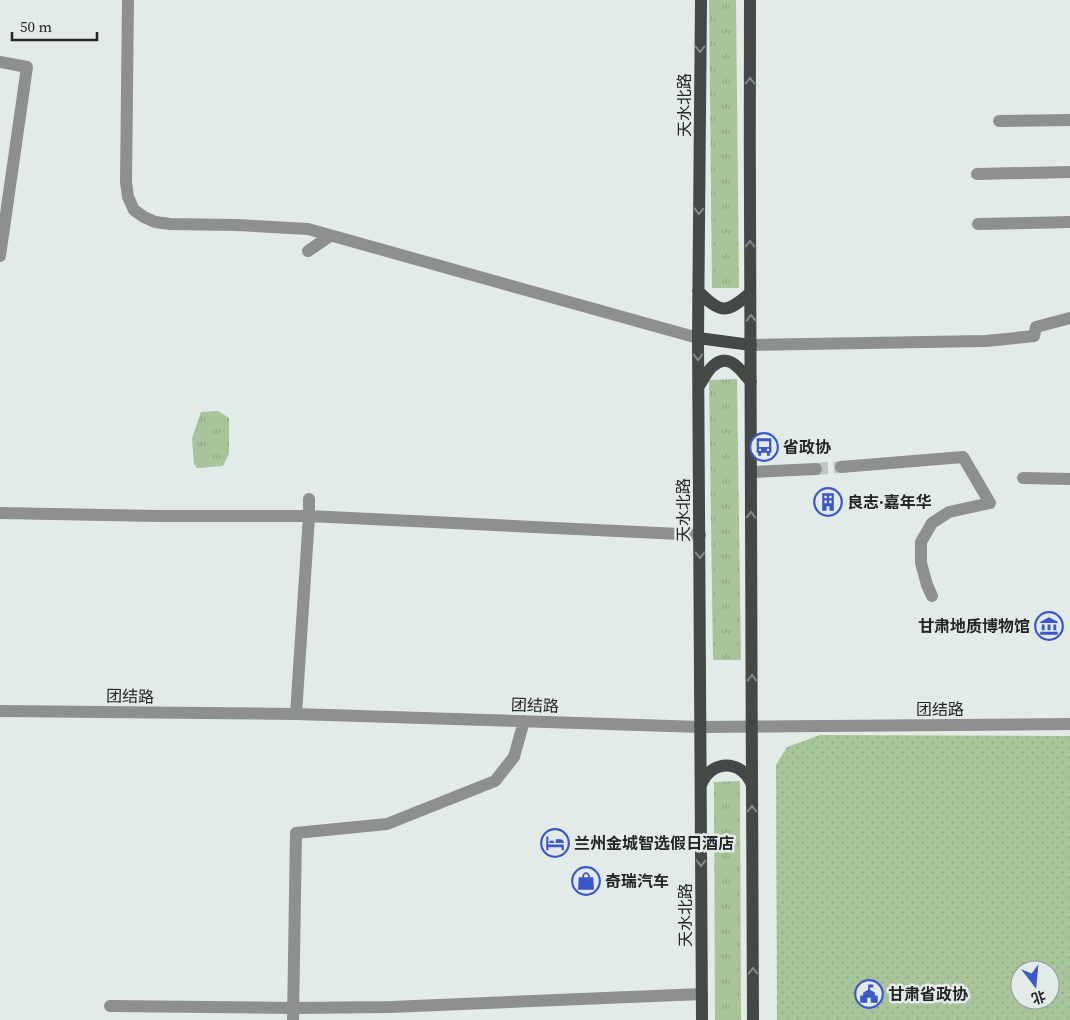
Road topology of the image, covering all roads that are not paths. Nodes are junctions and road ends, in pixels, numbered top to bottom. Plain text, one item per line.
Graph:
1 (128, 0) edge
2 (700, 0) edge
3 (750, 0) edge
4 (0, 62) edge
5 (1070, 120) edge
6 (999, 121) dead end
7 (1070, 172) edge
8 (977, 174) dead end
9 (1070, 222) edge
10 (978, 224) dead end
11 (330, 236) junction
12 (308, 252) dead end
13 (0, 256) edge
14 (698, 291) junction
15 (750, 292) junction
16 (1070, 318) edge
17 (698, 338) junction
18 (751, 345) junction
19 (750, 382) junction
20 (699, 386) junction
21 (841, 466) tunnel mouth
22 (816, 469) tunnel mouth
23 (751, 472) junction
24 (1023, 478) dead end
25 (1070, 479) edge
26 (309, 499) dead end
27 (0, 514) edge
28 (309, 516) junction
29 (700, 535) junction
30 (932, 596) dead end
31 (0, 711) edge
32 (296, 714) junction
33 (524, 721) junction
34 (1070, 724) edge
35 (752, 726) junction
36 (700, 727) junction
37 (752, 785) junction
38 (701, 786) junction
39 (702, 994) junction
40 (110, 1006) dead end
41 (293, 1014) edge
42 (702, 1020) edge
43 (753, 1020) edge

1 - 11 street
2 -> 14 main road, 天水北路
15 -> 3 main road
4 - 13 street
5 - 6 street
7 - 8 street
9 - 10 street
11 - 12 street
11 - 17 street
14 - 15 main road
14 - 17 main road, 天水北路
18 -> 15 main road
16 - 18 street
17 - 18 main road
17 -> 20 main road, 天水北路
18 - 19 main road
19 - 20 main road
19 - 23 main road
20 - 29 main road, 天水北路
21 - 30 street
22 - 23 street
35 -> 23 main road
24 - 25 street
26 - 28 street
27 - 28 street
28 - 29 street
28 - 32 street
29 -> 36 main road, 天水北路
31 - 32 street, 团结路
32 - 33 street, 团结路
33 - 36 street, 团结路
33 - 41 street
34 - 35 street, 团结路
35 - 36 street, 团结路
35 - 37 main road
36 - 38 main road, 天水北路
37 - 38 main road
43 -> 37 main road
38 -> 39 main road, 天水北路
39 - 41 street
39 - 42 main road, 天水北路
40 - 41 street

